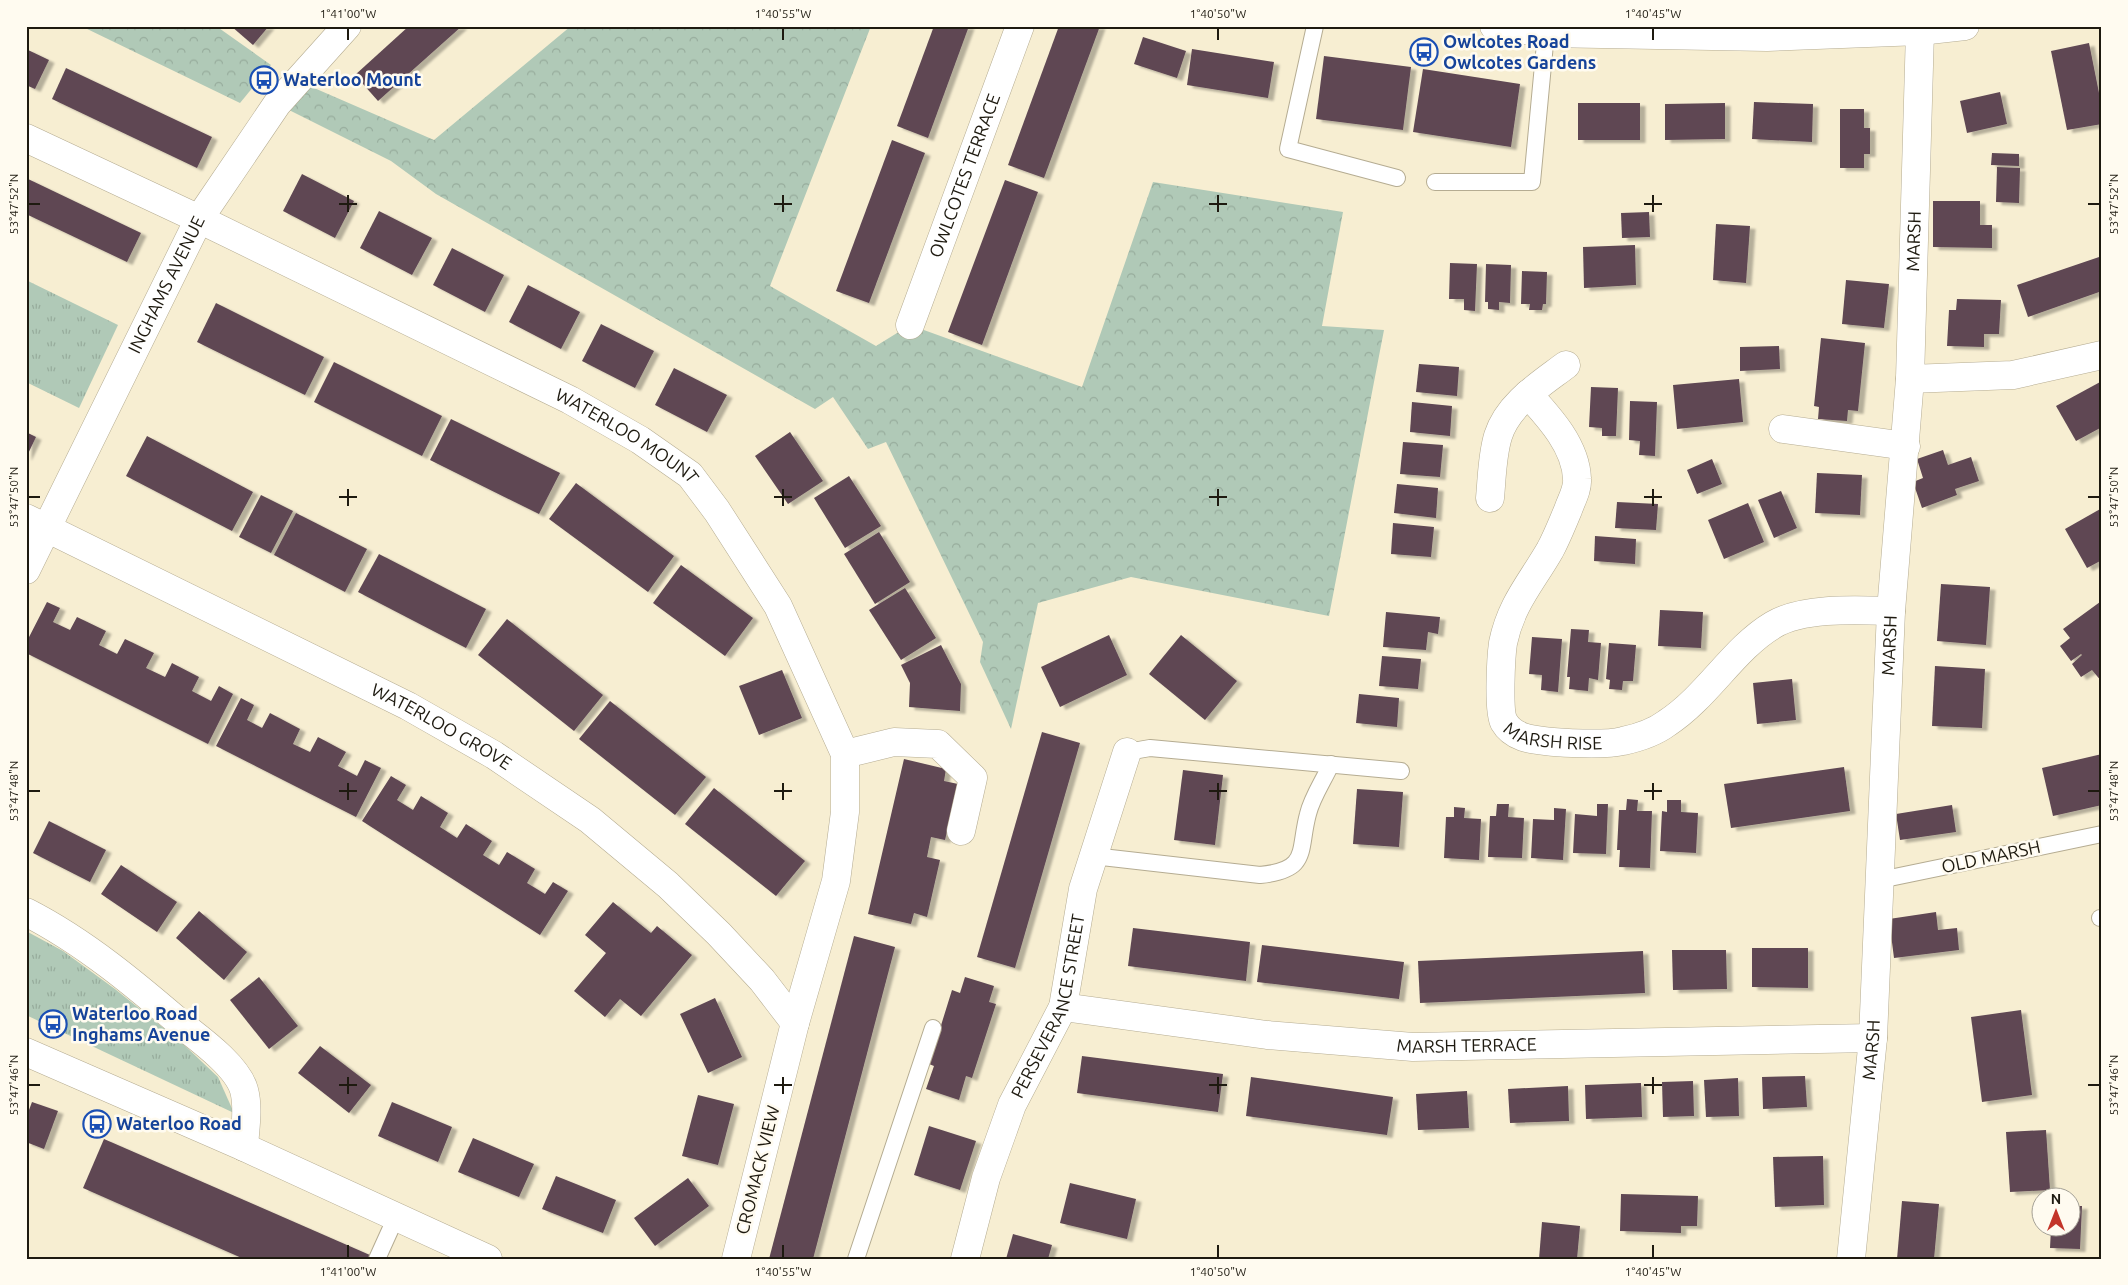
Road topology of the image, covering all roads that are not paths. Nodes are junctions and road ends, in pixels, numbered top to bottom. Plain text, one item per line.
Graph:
1 (347, 26) edge
2 (1020, 26) edge
3 (1315, 26) edge
4 (1494, 26) edge
5 (1965, 26) edge
6 (1920, 31) junction
7 (1546, 33) junction
8 (26, 138) edge
9 (1396, 178) dead end
10 (1435, 182) dead end
11 (199, 219) junction
12 (910, 324) dead end
13 (2102, 355) edge
14 (1566, 365) dead end
15 (1910, 379) junction
16 (1528, 394) junction
17 (1783, 429) dead end
18 (1906, 446) junction
19 (1490, 498) dead end
20 (37, 524) edge
21 (26, 570) edge
22 (1891, 611) junction
23 (1127, 752) joint
24 (845, 754) junction
25 (1331, 764) junction
26 (1401, 770) dead end
27 (961, 831) dead end
28 (2102, 834) edge
29 (1093, 856) junction
30 (1880, 880) junction
31 (26, 912) edge
32 (1063, 1006) junction
33 (794, 1023) junction
34 (933, 1028) dead end
35 (1873, 1038) junction
36 (26, 1052) edge
37 (244, 1147) junction
38 (396, 1217) junction
39 (377, 1259) edge
40 (488, 1259) edge
41 (736, 1259) edge
42 (856, 1259) edge
43 (965, 1259) edge
44 (1851, 1259) edge

1 - 11 street, INGHAMS AVENUE
2 - 12 street, OWLCOTES TERRACE
3 - 9 lane
4 - 7 street
5 - 6 street
6 - 7 street
6 - 15 street, MARSH
7 - 10 lane
8 - 11 street, WATERLOO MOUNT
11 - 20 street, INGHAMS AVENUE
11 - 24 street, WATERLOO MOUNT
13 - 15 street
14 - 16 street
15 - 18 street, MARSH
16 - 19 street
16 - 22 street, MARSH RISE
17 - 18 street
18 - 22 street, MARSH
20 - 21 street, INGHAMS AVENUE
20 - 33 street, WATERLOO GROVE
22 - 30 street, MARSH
23 - 25 lane
23 - 29 street, PERSEVERANCE STREET
24 - 27 street
24 - 33 street, WATERLOO MOUNT
25 - 26 lane
25 - 29 lane
28 - 30 lane, OLD MARSH
29 - 32 street, PERSEVERANCE STREET
30 - 35 street, MARSH
31 - 37 street
32 - 35 street, MARSH TERRACE
32 - 43 street, PERSEVERANCE STREET
33 - 41 street, CROMACK VIEW
34 - 42 lane
35 - 44 street, MARSH
36 - 37 street
37 - 38 street
38 - 39 lane
38 - 40 street

